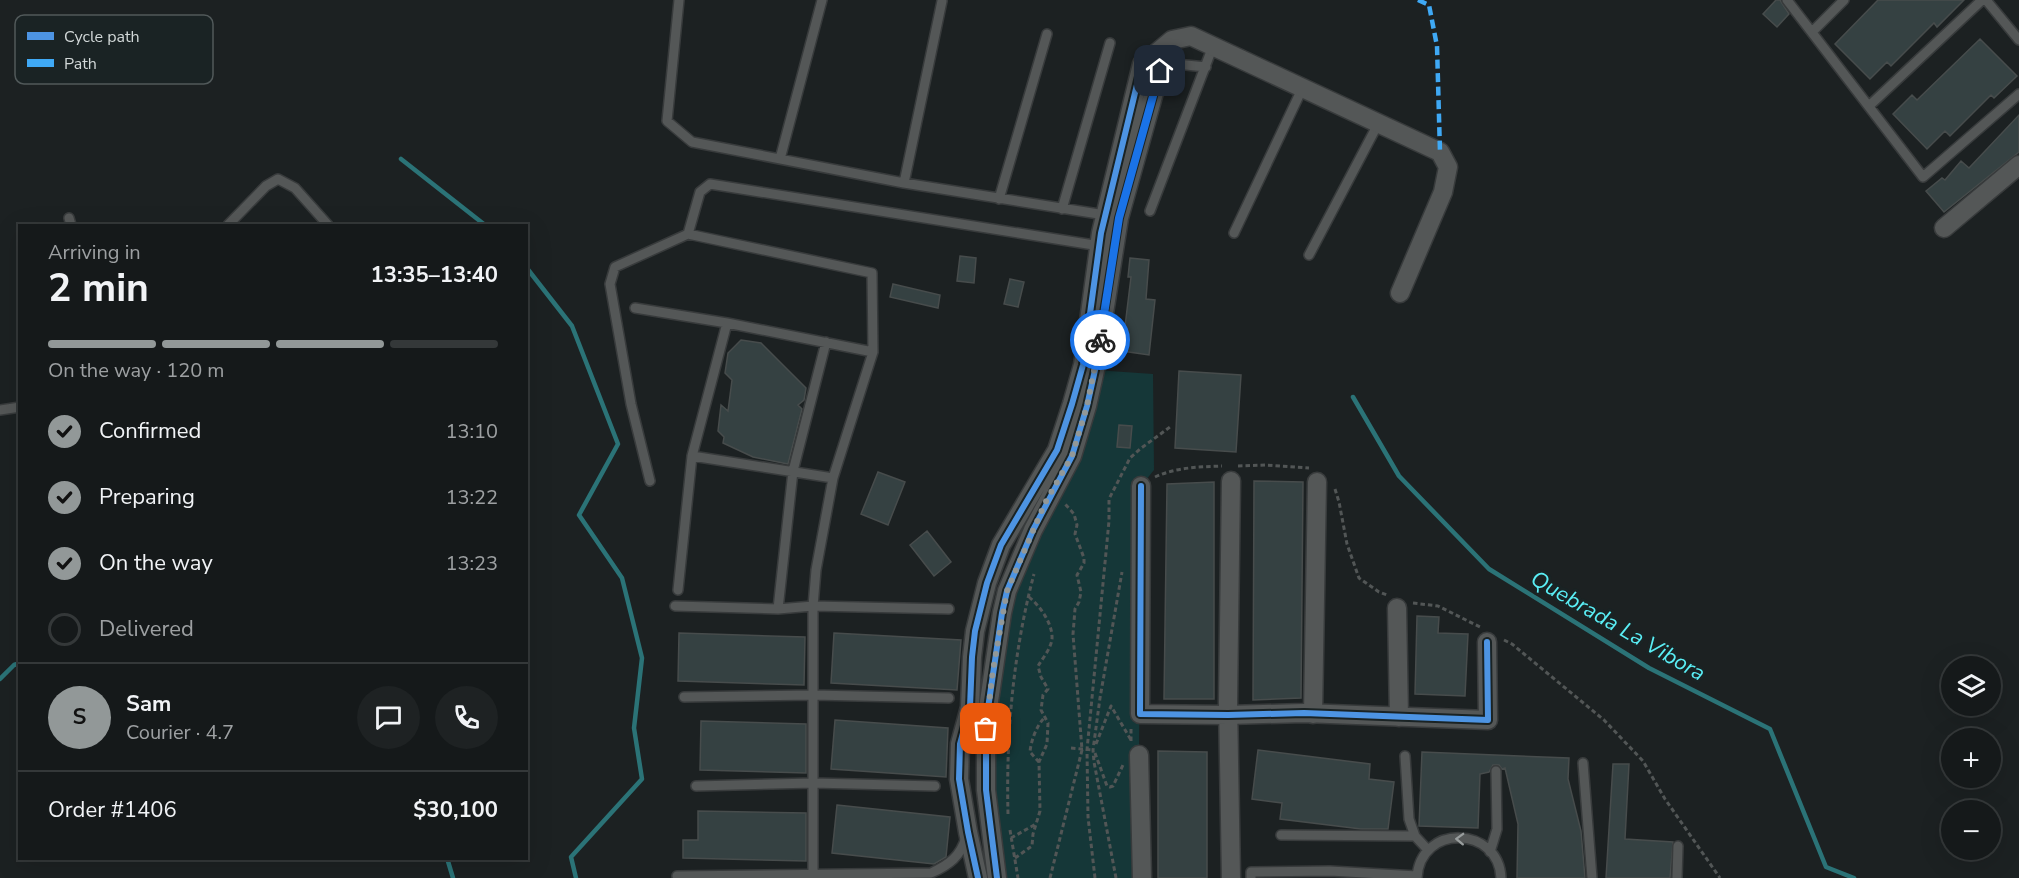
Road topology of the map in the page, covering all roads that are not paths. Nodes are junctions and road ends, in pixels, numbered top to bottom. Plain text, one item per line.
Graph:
1 (679, 0) edge
2 (822, 0) edge
3 (1787, 0) edge
4 (1844, 0) edge
5 (1984, 0) edge
6 (942, 1) edge
7 (1812, 32) junction
8 (1047, 34) dead end
9 (2019, 40) edge
10 (1110, 43) dead end
11 (1214, 46) junction
12 (1155, 55) junction
13 (1206, 67) junction
14 (1303, 87) junction
15 (2019, 94) edge
16 (1869, 106) junction
17 (1378, 124) junction
18 (780, 159) junction
19 (2019, 165) edge
20 (904, 183) junction
21 (999, 199) junction
22 (1062, 209) junction
23 (1150, 211) dead end
24 (1105, 215) junction
25 (229, 224) edge
26 (327, 224) edge
27 (1944, 228) dead end
28 (1234, 233) dead end
29 (688, 234) junction
30 (1100, 246) junction
31 (1309, 255) dead end
32 (1401, 293) dead end
33 (635, 308) dead end
34 (727, 324) junction
35 (826, 342) junction
36 (873, 352) junction
37 (18, 407) edge
38 (0, 411) edge
39 (692, 456) junction
40 (793, 471) junction
41 (1229, 471) road end
42 (833, 478) junction
43 (1321, 478) road end
44 (650, 481) dead end
45 (1141, 486) road end
46 (1010, 529) junction
47 (1033, 530) junction
48 (678, 590) dead end
49 (1398, 603) road end
50 (675, 606) dead end
51 (813, 606) junction
52 (778, 609) junction
53 (948, 609) dead end
54 (1492, 637) road end
55 (813, 695) junction
56 (684, 697) dead end
57 (949, 698) dead end
58 (1313, 714) junction
59 (1228, 715) junction
60 (1399, 717) junction
61 (965, 728) junction
62 (986, 729) junction
63 (1132, 752) road end
64 (1406, 756) dead end
65 (1582, 763) dead end
66 (1496, 771) dead end
67 (813, 783) junction
68 (696, 786) dead end
69 (935, 786) dead end
70 (968, 832) junction
71 (1281, 835) dead end
72 (1415, 836) junction
73 (1678, 846) dead end
74 (1428, 850) junction
75 (1490, 852) junction
76 (813, 874) junction
77 (905, 874) junction
78 (1330, 874) edge
79 (676, 876) dead end
80 (1417, 877) edge
81 (914, 878) edge
82 (978, 878) edge
83 (997, 878) edge
84 (1142, 878) edge
85 (1231, 878) edge
86 (1251, 878) edge
87 (1501, 878) edge
88 (1592, 878) edge
89 (1677, 878) edge

1 - 18 lane
2 - 18 lane
3 - 7 lane
4 - 7 lane
5 - 9 lane
5 - 16 lane
6 - 20 lane
7 - 16 lane
8 - 21 lane
10 - 22 lane
11 - 12 street
11 - 13 lane
11 - 14 street
12 - 13 lane
12 - 24 street
12 - 47 street
13 - 23 lane
14 - 17 street
14 - 28 lane
15 - 16 lane
17 - 31 lane
17 - 32 street
18 - 20 lane
19 - 27 street
20 - 21 lane
21 - 22 lane
22 - 24 lane
24 - 30 street
25 - 26 lane
29 - 30 lane
29 - 36 lane
29 - 44 lane
30 - 46 street
33 - 34 lane
34 - 35 lane
34 - 39 lane
35 - 36 lane
35 - 40 lane
36 - 42 lane
37 - 38 lane
39 - 40 lane
39 - 48 lane
40 - 42 lane
40 - 52 lane
41 - 59 street
42 - 51 lane
43 - 58 street
45 - 59 street
46 - 47 street
46 - 61 street
47 - 62 street
49 - 60 street
50 - 52 lane
51 - 52 lane
51 - 53 lane
51 - 55 lane
54 - 60 street
55 - 56 lane
55 - 57 lane
55 - 67 lane
58 - 59 street
58 - 60 street
59 - 85 street
61 - 62 street
61 - 70 street
62 - 83 street
63 - 84 street
64 - 72 lane
65 - 88 lane
66 - 75 lane
67 - 68 lane
67 - 69 lane
67 - 76 lane
70 - 77 lane
70 - 82 street
71 - 72 lane
72 - 74 lane
73 - 89 lane
75 -> 74 lane
74 - 80 lane
75 - 87 lane
76 - 77 lane
76 - 79 lane
77 - 81 lane
78 - 80 lane
78 - 86 lane

